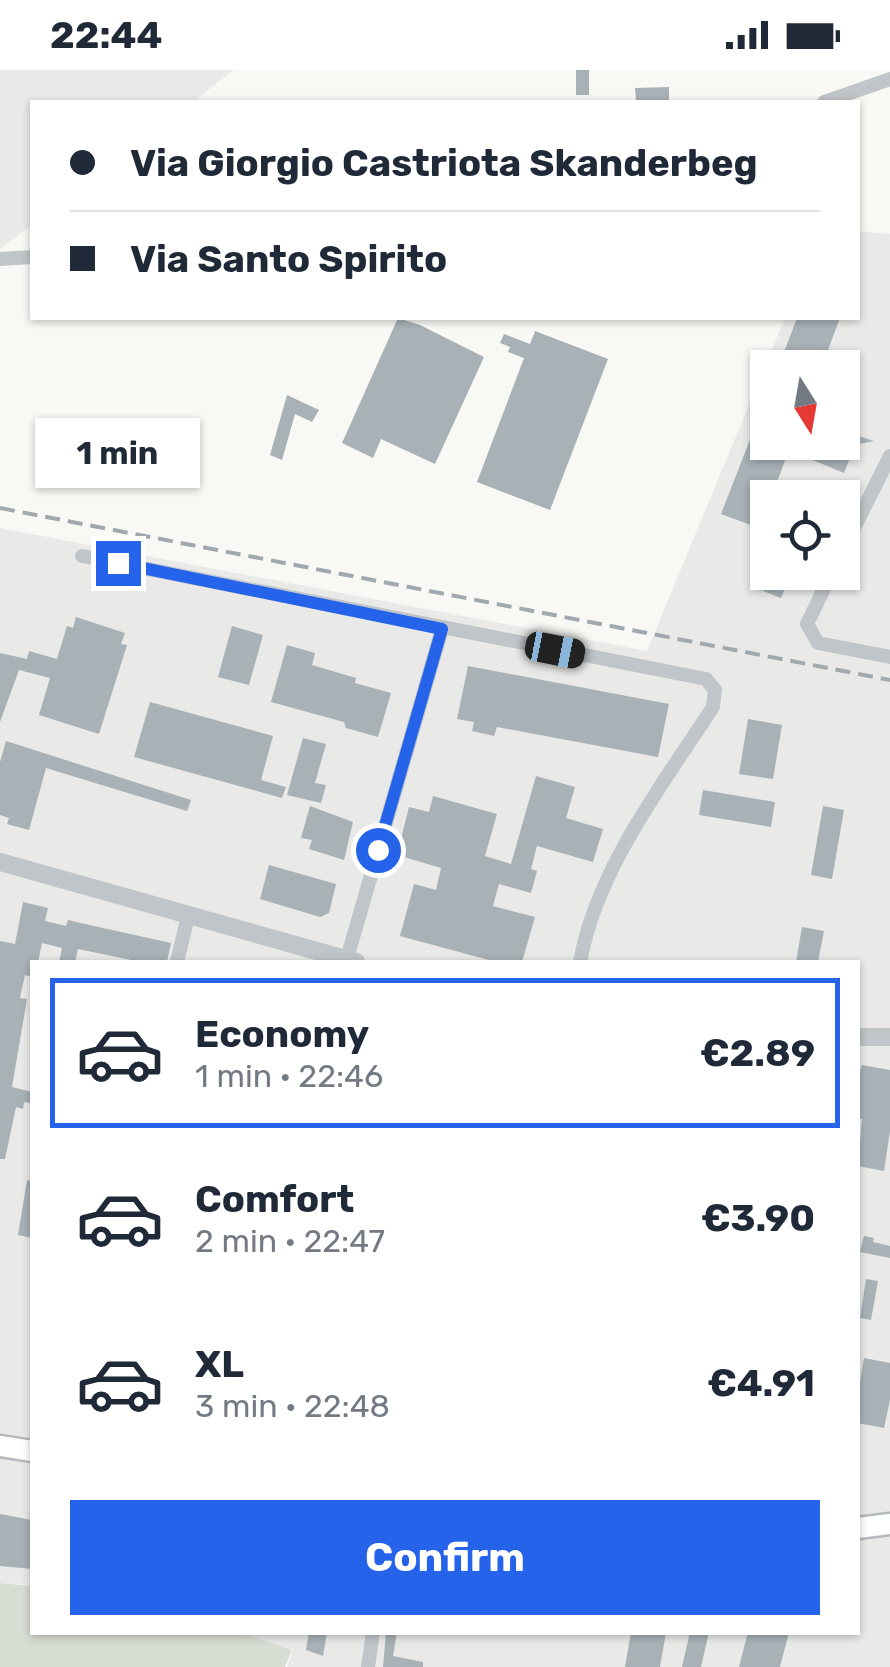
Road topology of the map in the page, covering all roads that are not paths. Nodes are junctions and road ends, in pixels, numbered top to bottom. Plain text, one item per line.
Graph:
1 (890, 79) edge
2 (830, 100) edge
3 (30, 257) edge
4 (0, 259) edge
5 (890, 456) edge
6 (860, 516) edge
7 (82, 556) dead end
8 (823, 590) edge
9 (442, 629) junction
10 (890, 657) edge
11 (0, 862) edge
12 (188, 916) junction
13 (177, 960) edge
14 (342, 960) edge
15 (350, 960) edge
16 (580, 960) edge
17 (860, 1037) edge
18 (890, 1037) edge
19 (0, 1446) edge
20 (30, 1451) edge
21 (890, 1524) edge
22 (860, 1528) edge
23 (373, 1635) edge
24 (368, 1667) edge

1 - 2 street
3 - 4 street
5 - 6 street
7 - 9 street
8 - 10 street
9 - 15 street
9 - 16 street
11 - 12 street
12 - 13 street
12 - 14 street
17 - 18 street
19 - 20 main road
21 - 22 main road
23 - 24 street

